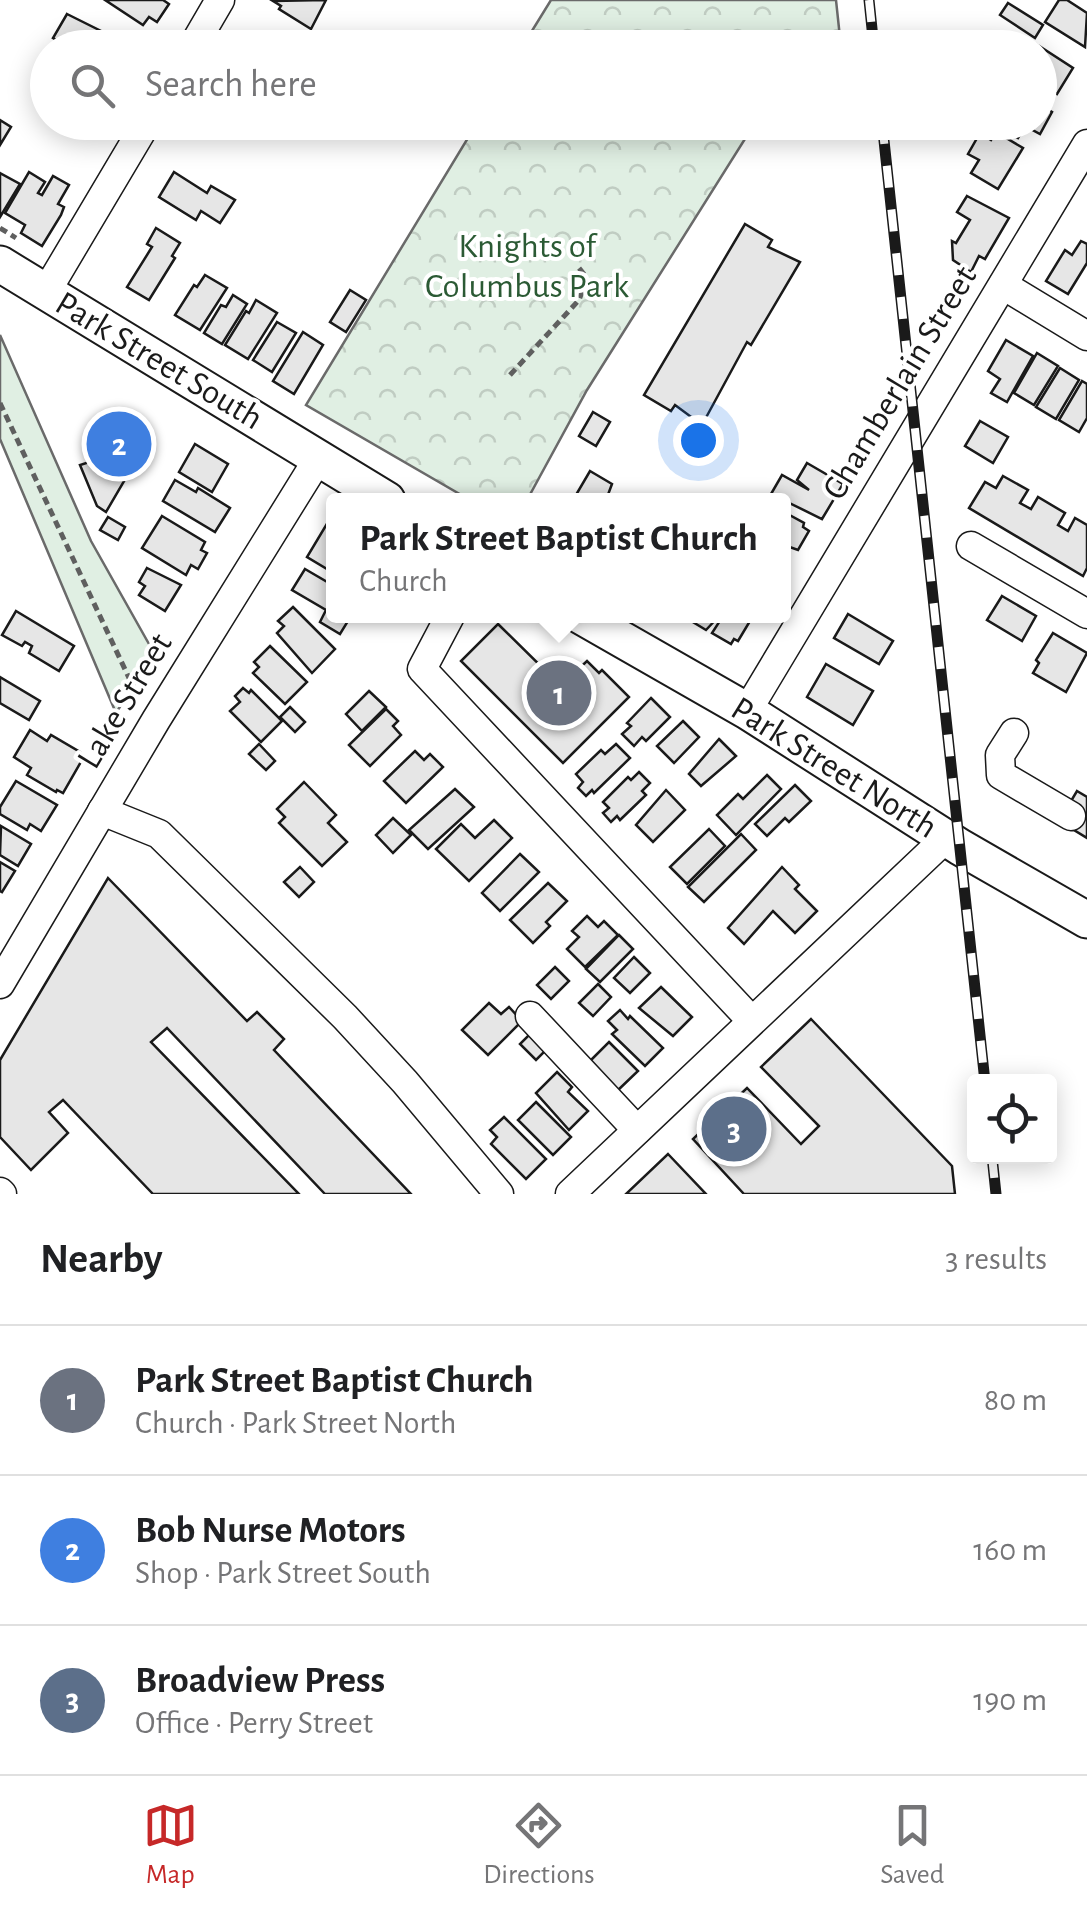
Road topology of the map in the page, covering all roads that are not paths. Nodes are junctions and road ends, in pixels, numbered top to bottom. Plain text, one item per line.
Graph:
1 (220, 0) edge
2 (202, 30) edge
3 (136, 140) edge
4 (1087, 144) edge
5 (0, 264) edge
6 (1003, 285) junction
7 (46, 292) junction
8 (1087, 336) edge
9 (318, 459) junction
10 (375, 493) edge
11 (971, 546) dead end
12 (1087, 614) edge
13 (446, 623) edge
14 (593, 623) edge
15 (746, 712) junction
16 (1014, 733) dead end
17 (102, 811) junction
18 (1070, 816) dead end
19 (946, 838) junction
20 (1087, 920) edge
21 (0, 984) edge
22 (530, 1016) dead end
23 (751, 1020) junction
24 (637, 1130) junction
25 (500, 1194) edge
26 (570, 1194) edge

1 - 2 street
3 - 7 street
4 - 6 street, Chamberlain Street
5 - 7 main road, Park Street South
6 - 8 street
6 - 15 street, Chamberlain Street
7 - 9 main road, Park Street South
9 - 10 main road
9 - 17 street, Lake Street
11 - 12 street
13 - 23 street
14 - 15 main road, Park Street North
15 - 19 main road, Park Street North
16 - 18 street
17 - 21 street, Lake Street
17 - 25 street
19 - 20 main road, Park Street North
19 - 23 street
22 - 24 street
23 - 24 street
24 - 26 street

